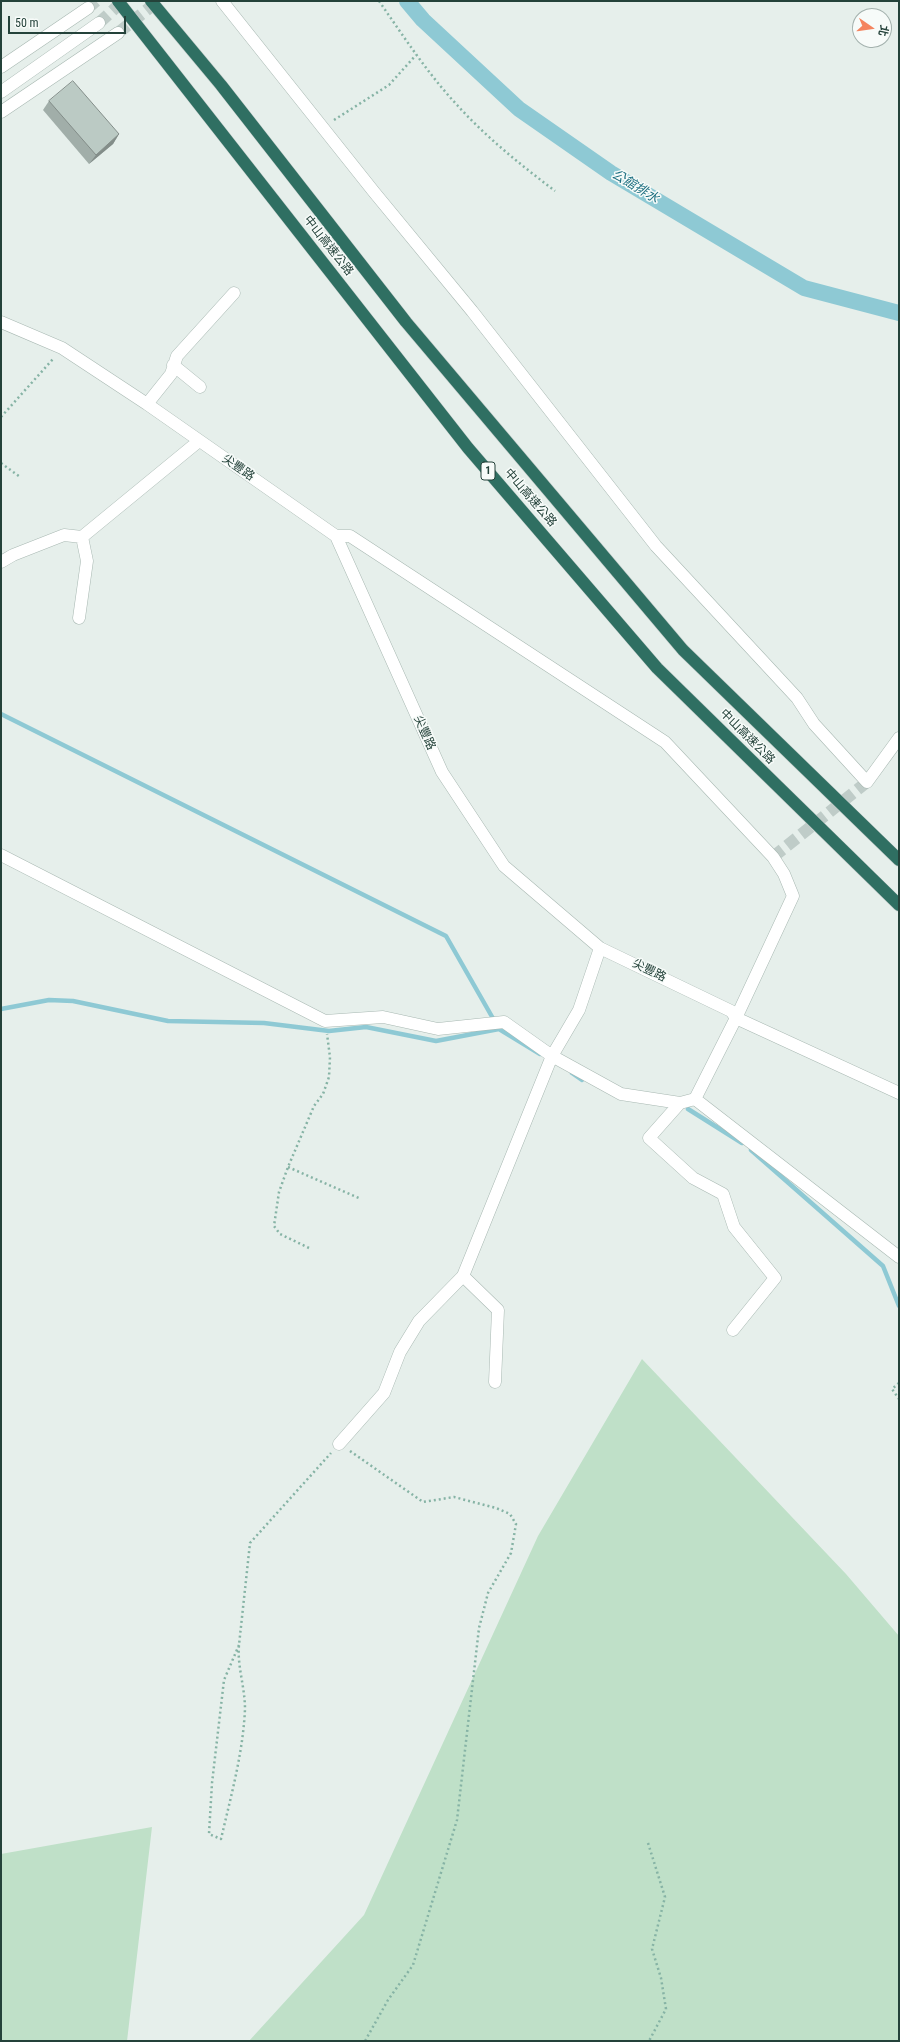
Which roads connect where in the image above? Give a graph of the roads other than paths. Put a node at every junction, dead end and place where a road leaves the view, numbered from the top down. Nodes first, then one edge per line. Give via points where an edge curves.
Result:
1 (118, 1) edge
2 (151, 1) edge
3 (222, 1) edge
4 (88, 8) tunnel mouth
5 (99, 23) tunnel mouth
6 (118, 33) tunnel mouth
7 (1, 67) edge
8 (1, 92) edge
9 (1, 112) edge
10 (234, 292) dead end
11 (1, 322) edge
12 (173, 364) junction
13 (200, 387) dead end
14 (147, 404) junction
15 (199, 441) junction
16 (336, 536) junction
17 (82, 537) junction
18 (1, 562) edge
19 (79, 618) dead end
20 (899, 738) edge
21 (1, 855) edge
22 (899, 860) edge
23 (899, 905) edge
24 (600, 948) junction
25 (736, 1018) junction
26 (551, 1058) junction
27 (899, 1094) edge
28 (695, 1099) junction
29 (680, 1103) junction
30 (899, 1257) edge
31 (463, 1276) junction
32 (733, 1330) dead end
33 (495, 1382) dead end
34 (340, 1444) road end

1 - 23 highway, 中山高速公路 / 1 via 468,448 657,668
2 - 22 highway, 中山高速公路 via 222,86 406,322 683,650
3 - 20 street via 472,311 656,546 797,698 814,724 867,782
4 - 7 street
5 - 8 street
6 - 9 street
10 - 12 street via 177,356
11 - 14 street, 尖豐路 via 62,348
12 - 13 street
12 - 14 street via 171,374
14 - 15 street, 尖豐路
15 - 16 street, 尖豐路
15 - 17 street
16 - 24 street, 尖豐路 via 442,772 504,866
16 - 25 street via 350,536 666,742 773,857 784,874 793,896
17 - 18 street via 64,535
17 - 19 street via 87,561
21 - 26 street via 325,1021 383,1017 438,1029 504,1022
24 - 25 street, 尖豐路 via 731,1011
24 - 26 street via 580,1010
25 - 27 street, 尖豐路
25 - 28 street
26 - 29 street via 621,1094
26 - 31 street
28 - 29 street
28 - 30 street
29 - 32 street via 649,1138 694,1178 723,1194 734,1227 775,1278
31 - 33 street via 498,1310
31 - 34 street via 419,1322 400,1352 384,1393

